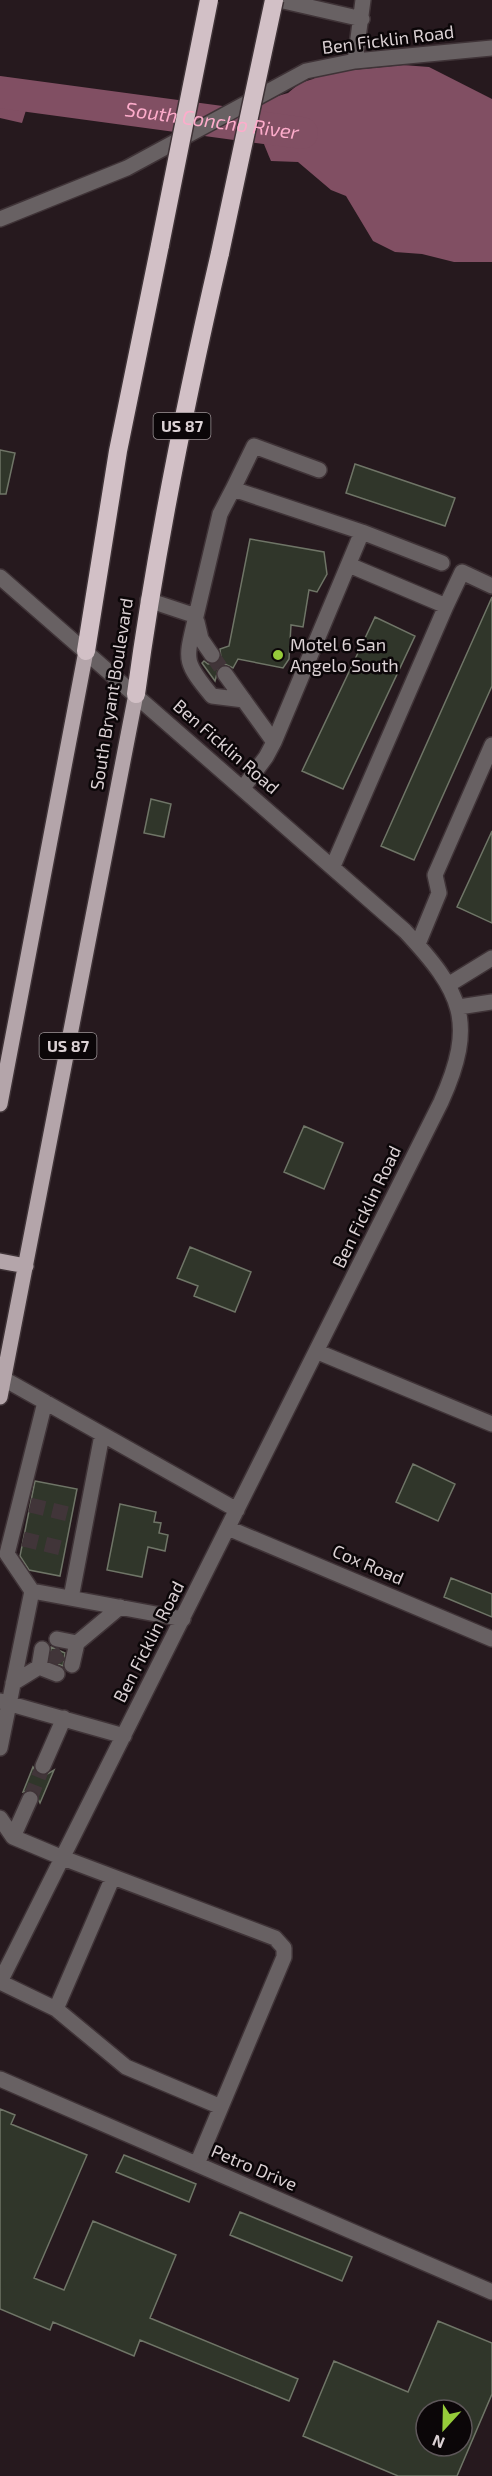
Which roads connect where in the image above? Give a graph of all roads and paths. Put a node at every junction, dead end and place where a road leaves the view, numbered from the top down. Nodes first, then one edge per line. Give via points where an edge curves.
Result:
1 (209, 0) edge
2 (276, 0) edge
3 (363, 0) edge
4 (362, 19) junction
5 (492, 48) edge
6 (355, 60) junction
7 (0, 219) edge
8 (319, 470) dead end
9 (233, 489) junction
10 (362, 532) junction
11 (442, 563) dead end
12 (349, 565) junction
13 (0, 577) edge
14 (492, 586) edge
15 (148, 600) junction
16 (446, 606) junction
17 (196, 616) junction
18 (86, 651) junction
19 (212, 655) tunnel mouth
20 (225, 674) tunnel mouth
21 (136, 694) junction
22 (244, 700) junction
23 (274, 742) junction
24 (492, 745) edge
25 (243, 788) junction
26 (333, 866) junction
27 (418, 944) junction
28 (492, 958) edge
29 (448, 985) junction
30 (492, 1002) edge
31 (459, 1007) junction
32 (0, 1104) edge
33 (0, 1261) edge
34 (26, 1266) junction
35 (318, 1352) junction
36 (4, 1379) junction
37 (0, 1397) edge
38 (45, 1402) junction
39 (492, 1424) edge
40 (102, 1435) junction
41 (237, 1510) junction
42 (228, 1528) junction
43 (11, 1536) edge
44 (32, 1591) junction
45 (71, 1598) junction
46 (120, 1607) junction
47 (183, 1619) junction
48 (492, 1639) edge
49 (77, 1643) junction
50 (60, 1646) tunnel mouth
51 (72, 1665) dead end
52 (57, 1674) dead end
53 (13, 1683) junction
54 (5, 1702) edge
55 (64, 1719) junction
56 (124, 1736) junction
57 (0, 1748) edge
58 (44, 1766) tunnel mouth
59 (30, 1799) tunnel mouth
60 (0, 1818) edge
61 (14, 1837) junction
62 (63, 1858) junction
63 (113, 1877) junction
64 (0, 1982) edge
65 (56, 2009) junction
66 (0, 2079) edge
67 (221, 2107) junction
68 (197, 2164) junction
69 (492, 2292) edge

1 - 18 highway, South Bryant Boulevard / US 87, bridge via 118,451
2 - 4 street, South Bryant Boulevard
2 - 15 highway, South Bryant Boulevard / US 87, bridge via 192,375
3 - 4 street
4 - 6 street
5 - 6 street, Ben Ficklin Road
6 - 7 street, Ben Ficklin Road, bridge via 288,79 146,159
8 - 9 street via 254,446
9 - 10 street
9 - 17 street via 220,514
10 - 11 street
10 - 12 street
12 - 16 street
12 - 23 street
13 - 18 street, Ben Ficklin Road
14 - 16 street via 462,572
15 - 17 street
15 - 21 highway, South Bryant Boulevard / US 87
16 - 26 street
17 - 19 street via 201,639
17 - 22 street via 187,656 191,670 212,696
18 - 21 street, Ben Ficklin Road
18 - 32 main road, South Bryant Boulevard / US 87
20 - 22 street
21 - 25 street, Ben Ficklin Road
21 - 34 main road, South Bryant Boulevard / US 87
22 - 23 street
23 - 25 street
24 - 27 street via 435,875 439,893
25 - 26 street, Ben Ficklin Road
26 - 27 street, Ben Ficklin Road
27 - 29 street, Ben Ficklin Road
28 - 29 street
29 - 31 street, Ben Ficklin Road
30 - 31 street
31 - 35 street, Ben Ficklin Road via 459,1051 448,1085
33 - 34 main road
34 - 36 main road, South Bryant Boulevard / US 87
35 - 39 street
35 - 41 street, Ben Ficklin Road
36 - 37 main road, South Bryant Boulevard / US 87
36 - 38 street
38 - 40 street
38 - 43 street via 25,1504
40 - 41 street
40 - 45 street via 79,1516
41 - 42 street, Ben Ficklin Road
42 - 47 street, Ben Ficklin Road
42 - 48 street, Cox Road
43 - 44 street via 7,1554
44 - 45 street
44 - 53 street
45 - 46 street
46 - 47 street
46 - 49 street
47 - 56 street, Ben Ficklin Road
49 - 50 street
49 - 51 street
52 - 53 street via 43,1659
53 - 54 street
54 - 55 street
54 - 57 street
55 - 56 street
55 - 58 street
56 - 62 street, Ben Ficklin Road
59 - 61 street
60 - 61 street
61 - 62 street
62 - 63 street
62 - 64 street, Ben Ficklin Road
63 - 65 street
63 - 67 street via 275,1938 284,1948 284,1957
64 - 65 street
65 - 67 street via 126,2067
66 - 68 street, Petro Drive
67 - 68 street
68 - 69 street, Petro Drive

